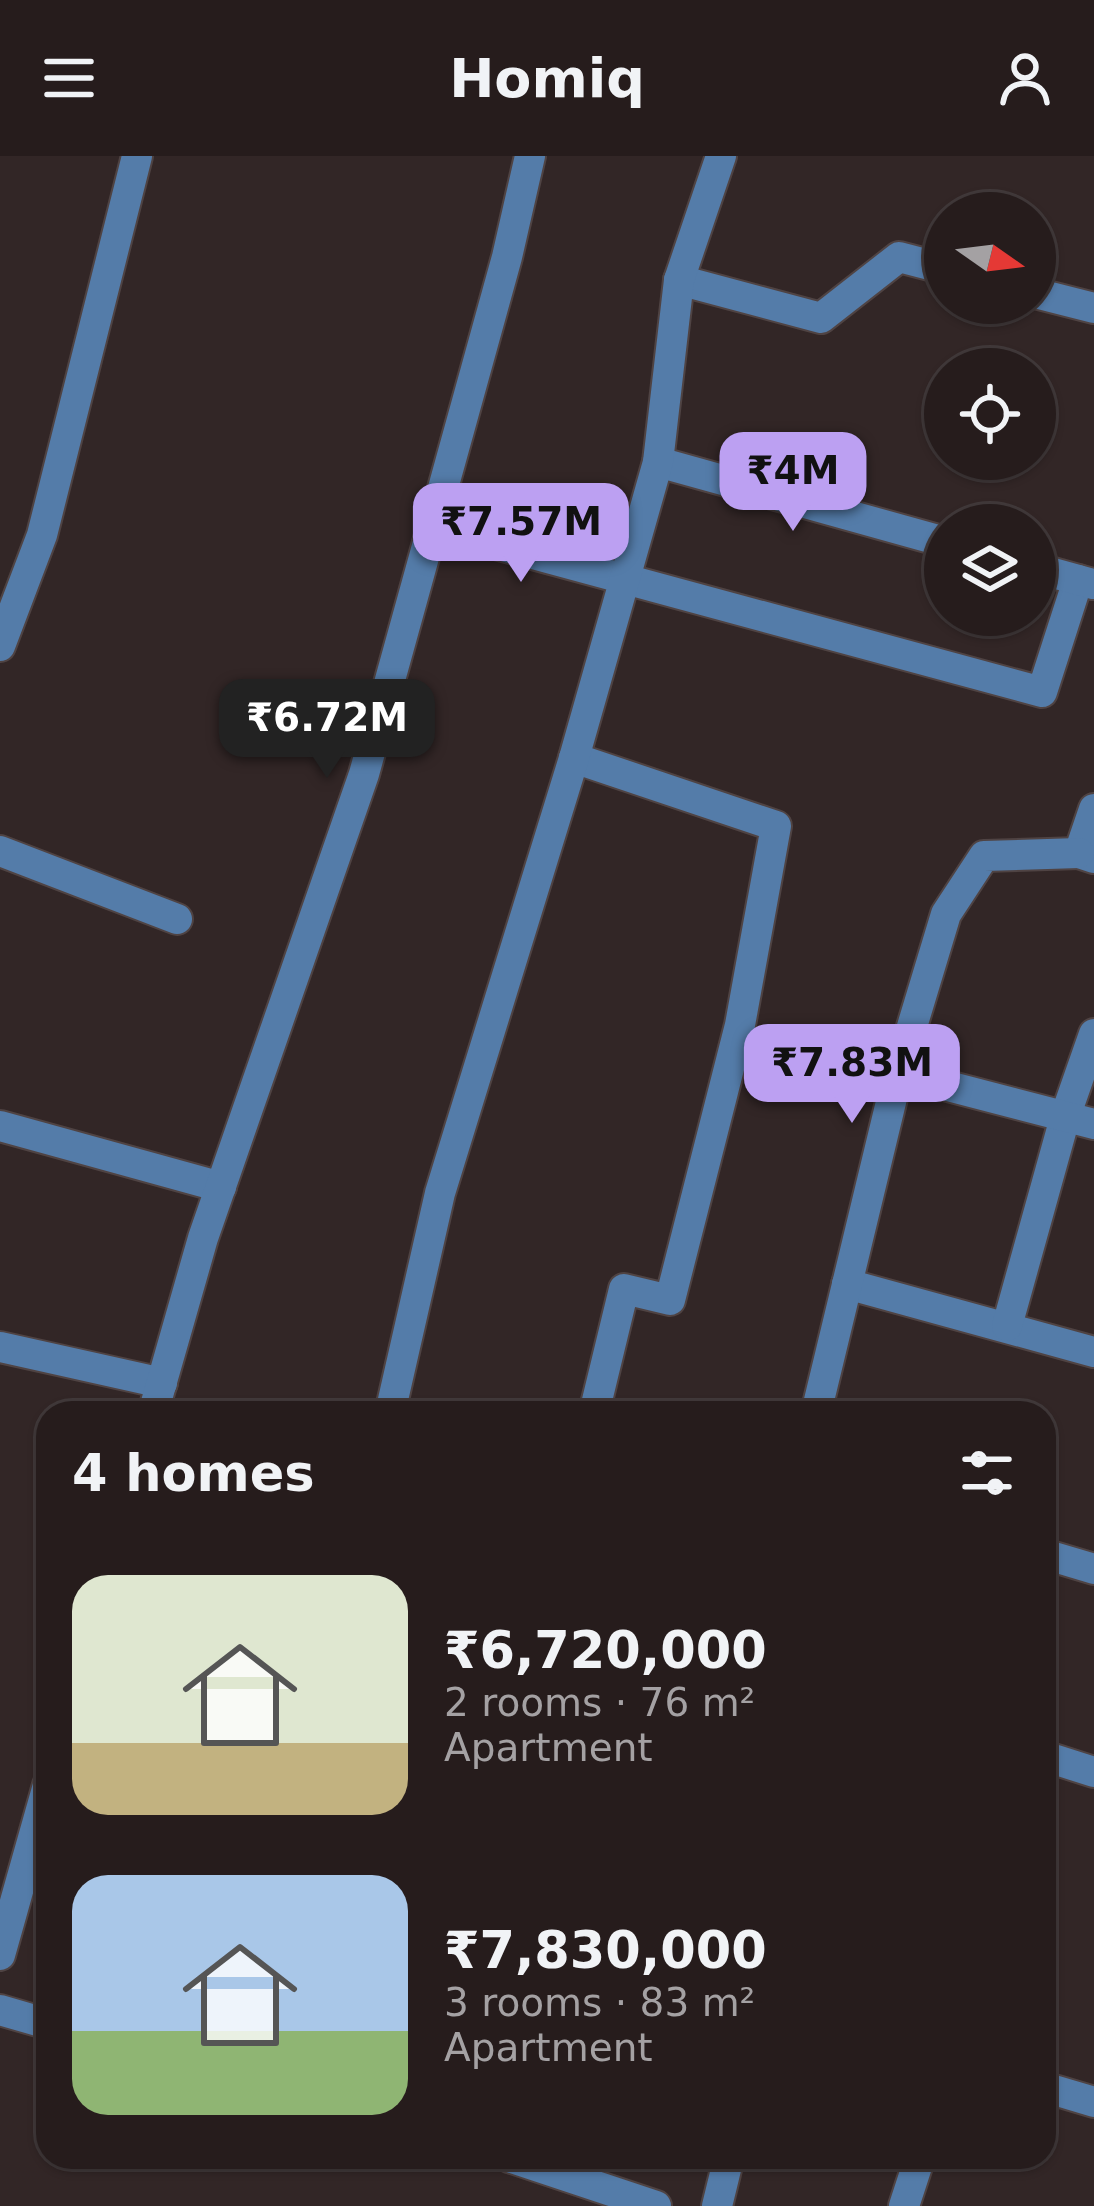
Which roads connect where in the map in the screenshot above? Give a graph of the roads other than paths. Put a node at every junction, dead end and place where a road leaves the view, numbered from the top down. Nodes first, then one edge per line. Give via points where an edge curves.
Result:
1 (137, 156) edge
2 (530, 156) edge
3 (721, 156) edge
4 (924, 264) edge
5 (679, 280) junction
6 (1056, 298) edge
7 (1094, 308) edge
8 (658, 462) junction
9 (433, 527) junction
10 (924, 536) edge
11 (1056, 574) edge
12 (626, 579) junction
13 (1086, 582) edge
14 (0, 646) edge
15 (574, 758) junction
16 (1094, 809) edge
17 (0, 851) edge
18 (1087, 856) edge
19 (177, 919) dead end
20 (1094, 1034) edge
21 (898, 1072) junction
22 (1080, 1119) edge
23 (0, 1126) edge
24 (220, 1187) junction
25 (848, 1284) junction
26 (1007, 1326) junction
27 (0, 1347) edge
28 (1094, 1352) edge
29 (158, 1398) edge
30 (393, 1401) edge
31 (597, 1401) edge
32 (819, 1401) edge
33 (1056, 1558) edge
34 (1094, 1570) edge
35 (1056, 1767) edge
36 (1094, 1772) edge
37 (36, 1828) edge
38 (0, 1955) edge
39 (0, 2010) edge
40 (36, 2020) edge
41 (1056, 2090) edge
42 (1094, 2102) edge
43 (545, 2169) edge
44 (726, 2169) edge
45 (916, 2169) edge
46 (656, 2206) edge
47 (717, 2206) edge
48 (904, 2206) edge

1 - 14 street via 42,536
2 - 9 street
3 - 5 street
4 - 5 street via 899,257 821,318
5 - 8 street
6 - 7 street
8 - 10 street
8 - 12 street
9 - 12 street
9 - 24 street via 364,774
11 - 13 street
12 - 13 street via 1042,692
12 - 15 street
15 - 30 street via 440,1193
15 - 31 street via 776,826 740,1024 670,1300 625,1289
16 - 18 street
17 - 19 street
18 - 21 street via 984,856 946,914
20 - 22 street
21 - 22 street
21 - 25 street
22 - 26 street
23 - 24 street
24 - 29 street
25 - 26 street
25 - 32 street
26 - 28 street
27 - 29 street
33 - 34 street
35 - 36 street
37 - 38 street
39 - 40 street
41 - 42 street
43 - 46 street
44 - 47 street
45 - 48 street

